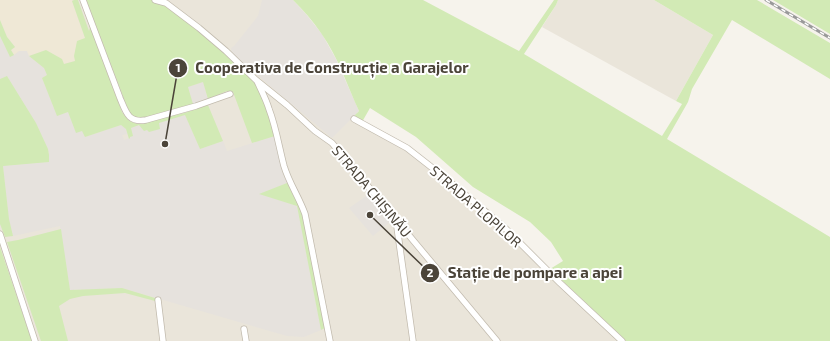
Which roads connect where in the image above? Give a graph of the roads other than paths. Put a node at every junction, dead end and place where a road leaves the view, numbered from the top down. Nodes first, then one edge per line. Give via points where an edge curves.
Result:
1 (83, 0) edge
2 (155, 0) edge
3 (256, 80) junction
4 (230, 94) dead end
5 (354, 119) dead end
6 (396, 220) junction
7 (0, 234) edge
8 (158, 300) dead end
9 (244, 329) dead end
10 (36, 341) edge
11 (163, 341) edge
12 (246, 341) edge
13 (330, 341) edge
14 (413, 341) edge
15 (497, 341) edge
16 (622, 341) edge

1 - 4 street via 120,98 126,112 132,118 138,121 146,120
2 - 3 street, STRADA CHIȘINĂU via 166,3 199,28
3 - 6 street, STRADA CHIȘINĂU via 332,143
3 - 13 street via 270,109 284,166 305,214
5 - 16 street, STRADA PLOPILOR via 407,148 456,187 504,227
6 - 14 street
6 - 15 street, STRADA CHIȘINĂU
7 - 10 street
8 - 11 street
9 - 12 street

